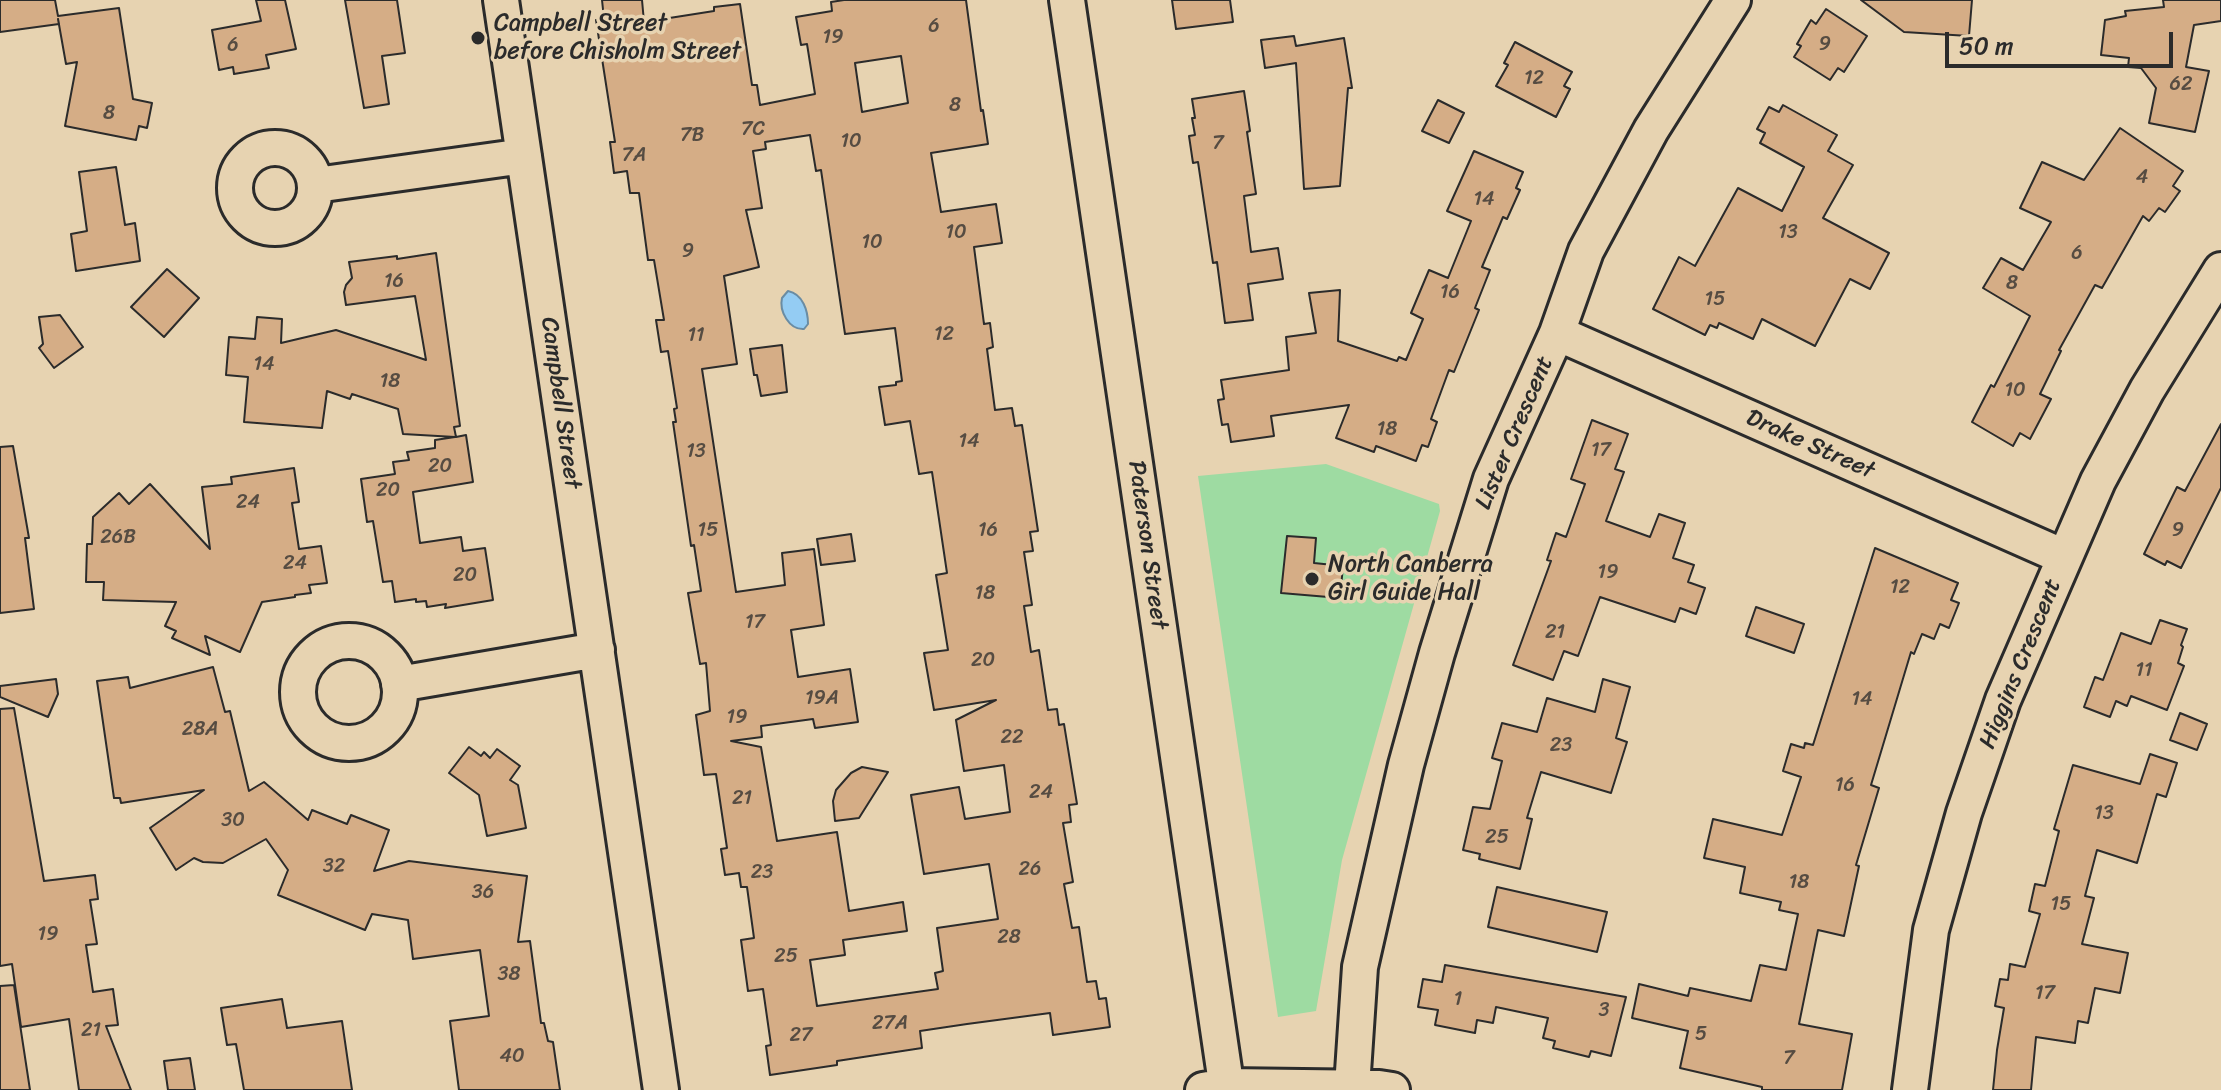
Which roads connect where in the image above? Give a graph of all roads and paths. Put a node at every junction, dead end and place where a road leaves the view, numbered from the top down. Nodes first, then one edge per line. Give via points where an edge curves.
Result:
1 (501, 0) edge
2 (1067, 0) edge
3 (1733, 0) edge
4 (524, 156) junction
5 (316, 185) dead end
6 (2221, 270) edge
7 (1557, 333) junction
8 (2064, 557) junction
9 (597, 650) junction
10 (399, 684) dead end
11 (1352, 1087) junction
12 (1218, 1089) edge
13 (661, 1090) edge
14 (1392, 1090) edge
15 (1910, 1090) edge

1 - 4 street, Campbell Street
2 - 12 street, Paterson Street
3 - 7 street, Lister Crescent via 1651,130 1586,251
4 - 5 street
4 - 9 street, Campbell Street
6 - 8 street, Higgins Crescent via 2140,403
7 - 8 street, Drake Street
7 - 11 street, Lister Crescent via 1491,479 1406,765 1360,967
8 - 15 street, Higgins Crescent via 2003,700 1960,828 1931,930
9 - 10 street
9 - 13 street, Campbell Street
11 - 12 street
11 - 14 street

